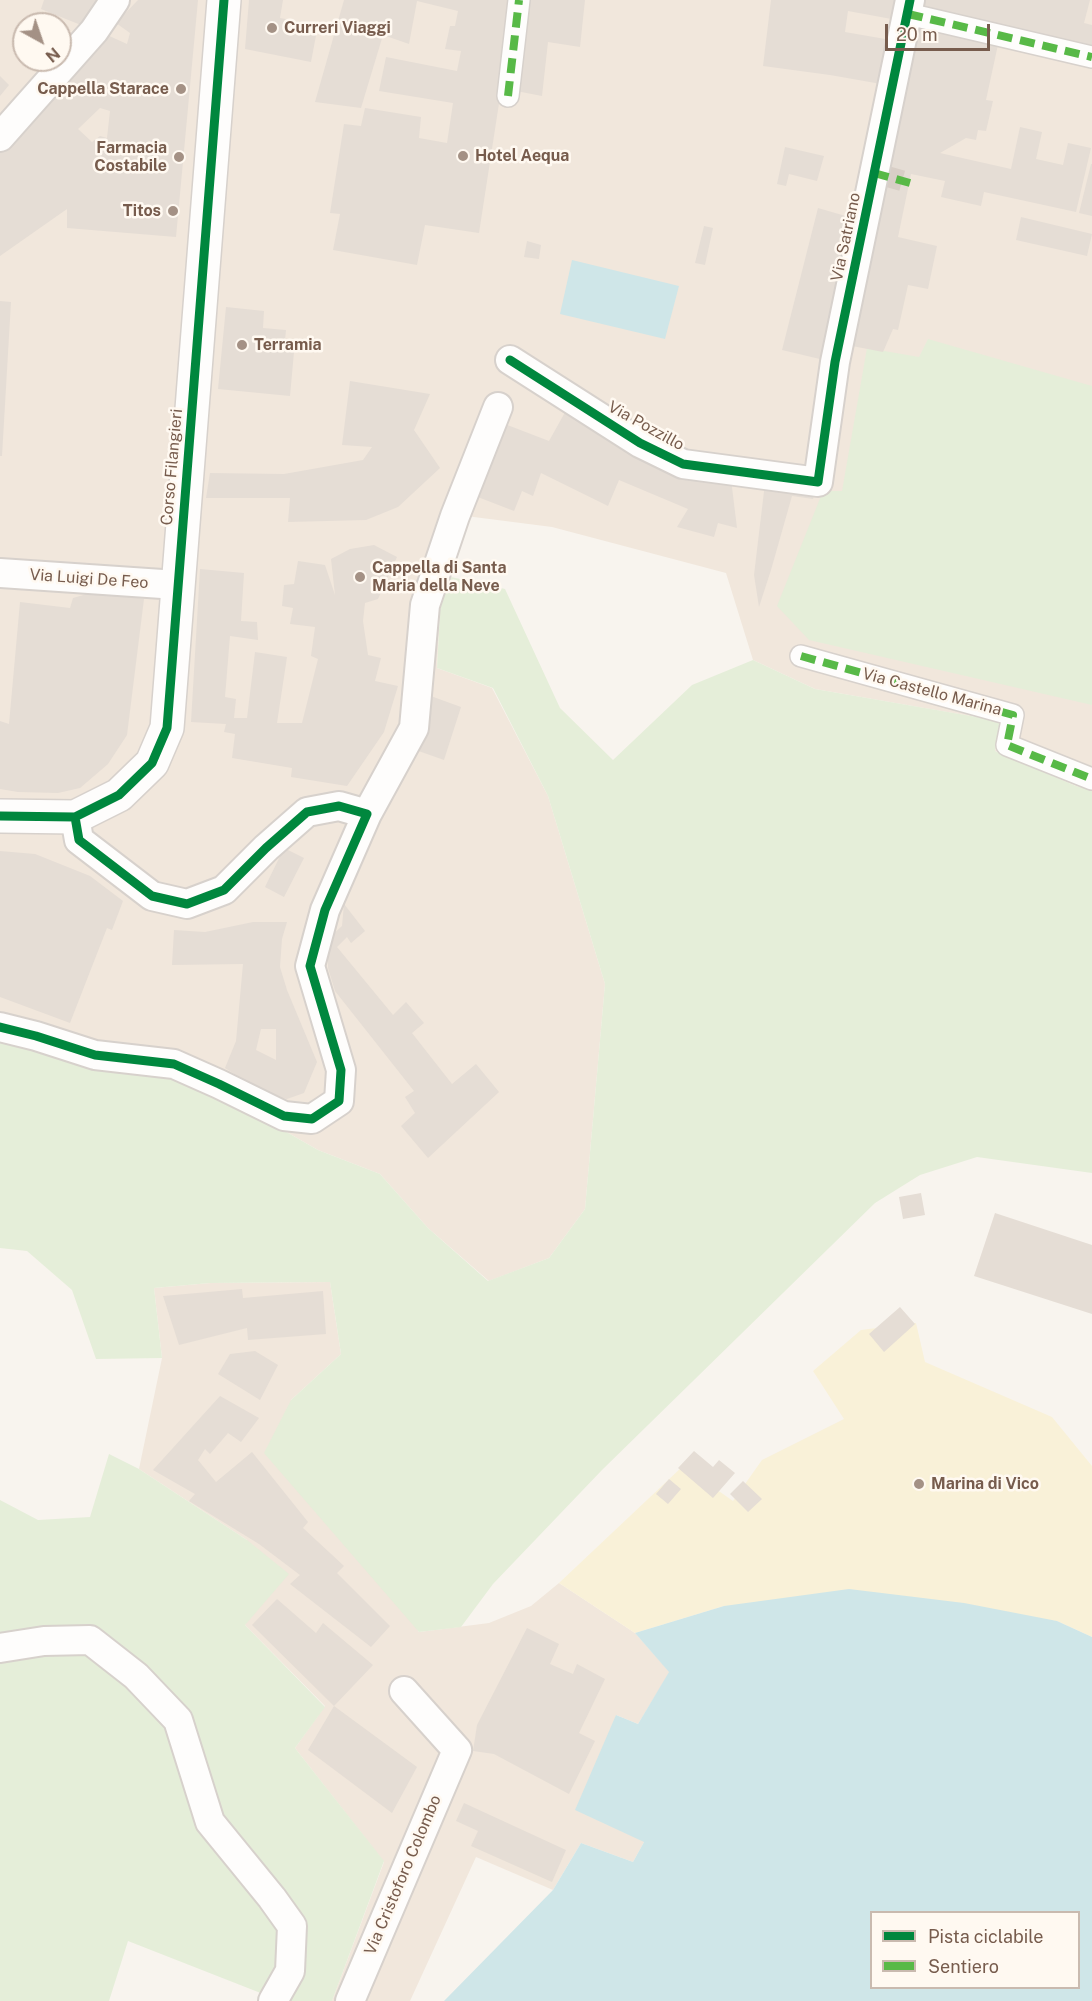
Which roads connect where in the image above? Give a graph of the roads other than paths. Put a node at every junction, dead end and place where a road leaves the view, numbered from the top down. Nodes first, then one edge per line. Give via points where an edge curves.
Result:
1 (115, 0) edge
2 (224, 0) edge
3 (519, 0) edge
4 (909, 7) edge
5 (1092, 57) edge
6 (508, 96) dead end
7 (0, 137) edge
8 (510, 360) dead end
9 (498, 407) dead end
10 (818, 482) joint
11 (0, 573) edge
12 (177, 585) junction
13 (801, 656) dead end
14 (1092, 779) edge
15 (367, 814) junction
16 (0, 816) edge
17 (75, 817) junction
18 (0, 1027) edge
19 (0, 1648) edge
20 (404, 1691) dead end
21 (273, 2001) edge
22 (350, 2001) edge

1 - 7 street via 94,31
2 - 12 street, Corso Filangieri
3 - 6 street
4 - 5 street
4 - 10 street, Via Satriano via 878,174 835,362
8 - 10 street, Via Pozzillo via 640,443 683,464
9 - 15 street via 425,605 414,728
11 - 12 street, Via Luigi De Feo
12 - 17 street, Corso Filangieri via 167,728 152,763 119,795
13 - 14 street, Via Castello Marina via 1013,715 1007,745
15 - 17 street via 339,806 307,812 224,890 186,904 152,896 79,840
15 - 18 street via 325,910 310,966 340,1070 339,1101 312,1119 284,1116 174,1064 95,1055
16 - 17 street, Corso Filangieri
19 - 21 street via 44,1641 90,1640 136,1676 178,1720 210,1822 292,1926 290,1971
20 - 22 street, Via Cristoforo Colombo via 457,1750

